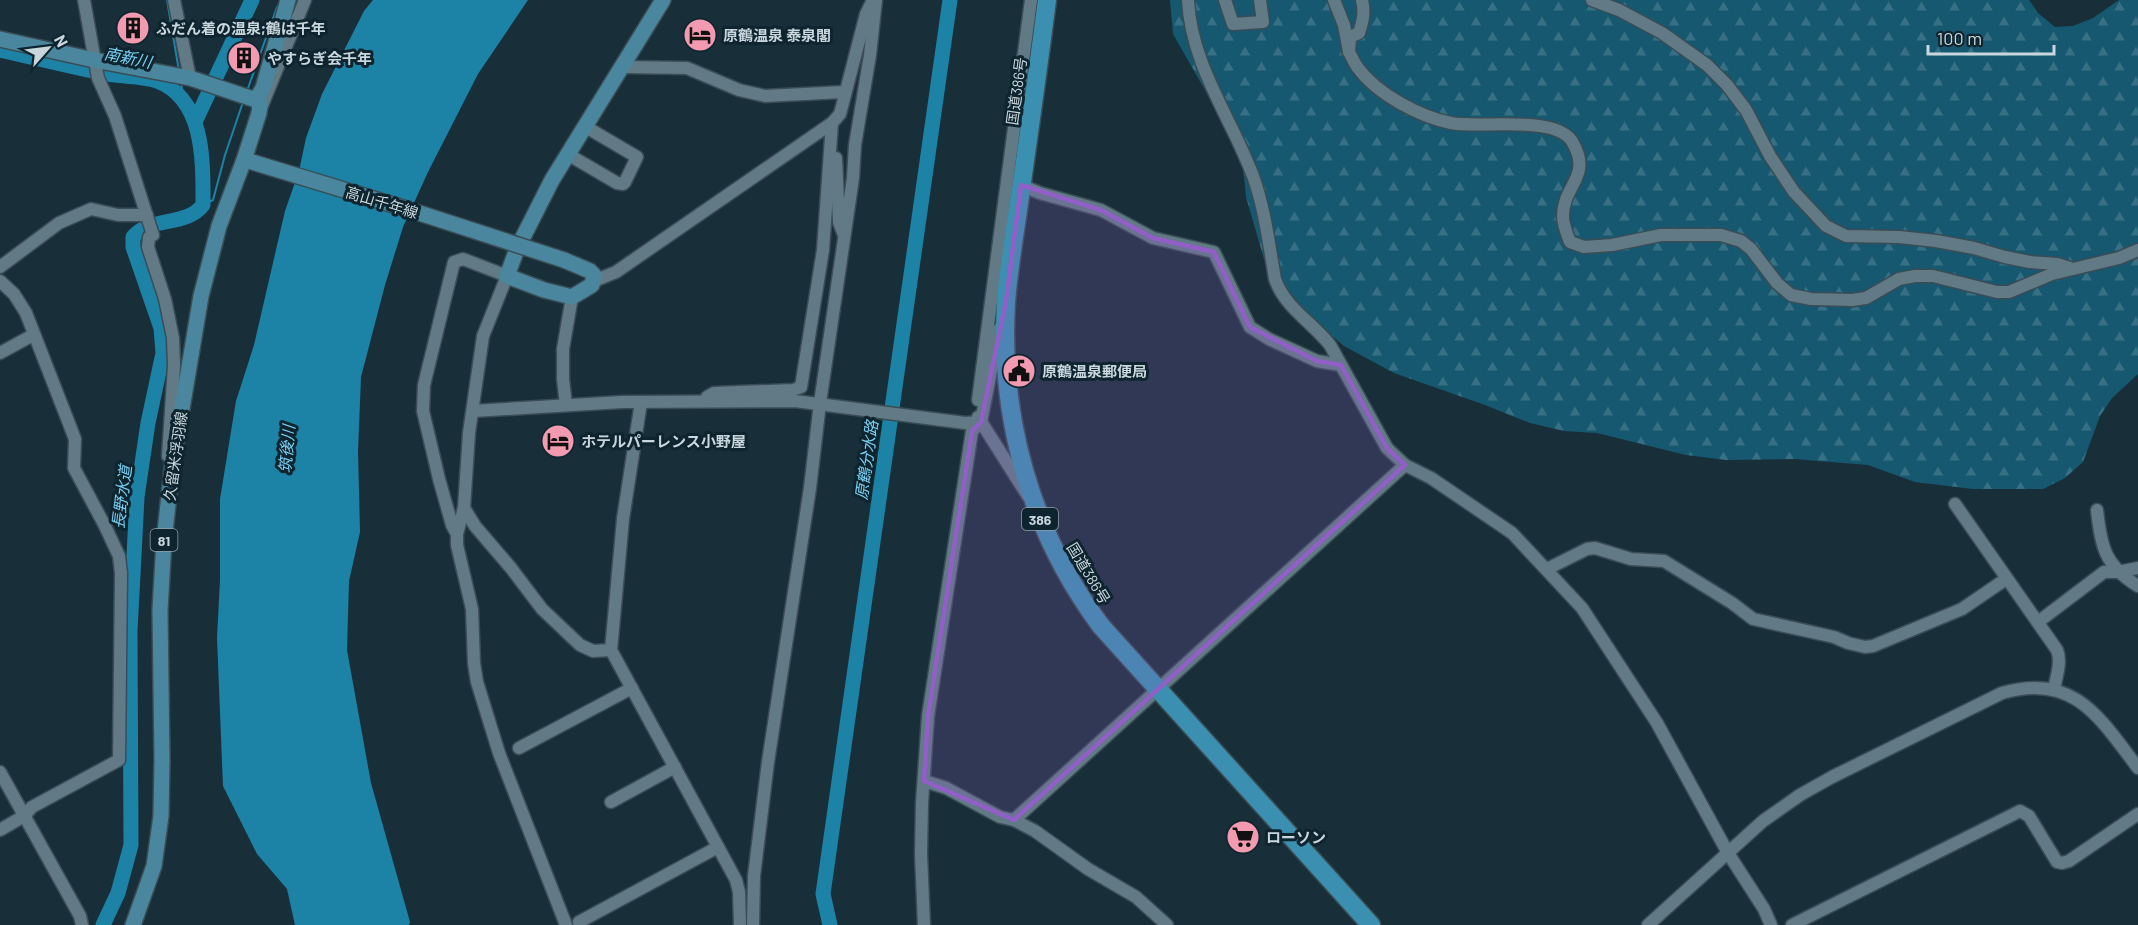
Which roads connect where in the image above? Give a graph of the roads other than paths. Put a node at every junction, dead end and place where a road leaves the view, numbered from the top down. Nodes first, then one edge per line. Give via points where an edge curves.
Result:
1 (84, 0) edge
2 (174, 0) edge
3 (288, 0) edge
4 (305, 0) edge
5 (663, 0) edge
6 (874, 0) edge
7 (1031, 0) edge
8 (1047, 0) edge
9 (1188, 0) edge
10 (1225, 0) edge
11 (1260, 0) edge
12 (1334, 0) edge
13 (1362, 0) edge
14 (1592, 0) edge
15 (0, 39) edge
16 (1349, 52) junction
17 (623, 67) junction
18 (96, 68) junction
19 (187, 77) junction
20 (845, 95) junction
21 (255, 103) junction
22 (832, 123) junction
23 (586, 127) junction
24 (809, 138) junction
25 (829, 144) junction
26 (569, 155) junction
27 (248, 161) junction
28 (1022, 185) junction
29 (147, 217) junction
30 (845, 237) junction
31 (2138, 250) edge
32 (0, 267) edge
33 (2070, 268) junction
34 (507, 276) junction
35 (0, 281) edge
36 (594, 281) junction
37 (572, 297) junction
38 (1006, 301) junction
39 (33, 335) junction
40 (0, 353) edge
41 (1341, 365) junction
42 (641, 402) junction
43 (694, 402) junction
44 (824, 404) junction
45 (566, 405) junction
46 (472, 411) junction
47 (981, 422) junction
48 (1405, 465) junction
49 (172, 468) junction
50 (1033, 502) junction
51 (1955, 504) dead end
52 (464, 508) junction
53 (2097, 510) dead end
54 (457, 534) junction
55 (2138, 568) edge
56 (1547, 569) junction
57 (2118, 572) junction
58 (2006, 579) junction
59 (2138, 586) edge
60 (2038, 622) junction
61 (611, 650) junction
62 (632, 688) junction
63 (1158, 689) junction
64 (2054, 690) junction
65 (519, 748) dead end
66 (675, 767) junction
67 (2138, 768) edge
68 (0, 772) edge
69 (924, 782) junction
70 (611, 802) dead end
71 (2138, 814) edge
72 (24, 816) junction
73 (1014, 820) junction
74 (0, 830) edge
75 (718, 847) junction
76 (1728, 853) junction
77 (579, 922) dead end
78 (82, 925) edge
79 (133, 925) edge
80 (566, 925) edge
81 (740, 925) edge
82 (753, 925) edge
83 (924, 925) edge
84 (1167, 925) edge
85 (1371, 925) edge
86 (1648, 925) edge
87 (1772, 925) edge
88 (1792, 925) edge

1 - 18 street
2 - 19 street
3 - 21 main road, 久留米浮羽線 / 81 via 263,88
4 - 21 street
5 - 17 main road
6 - 20 street via 866,14
6 - 30 street
7 - 47 street via 976,414
8 - 28 highway, 国道386号 / 386
9 - 41 street via 1201,64 1259,194 1279,291 1322,335
10 - 11 street via 1233,24 1263,22
12 - 16 street
13 - 16 street via 1362,24 1359,33 1350,37
14 - 33 street via 1662,33 1707,65 1746,110 1794,192 1826,226 1846,236 1936,241
15 - 18 main road
16 - 33 street via 1358,68 1376,85 1422,114 1471,126 1551,128 1572,140 1580,157 1580,169 1563,216 1570,242 1584,247 1661,235 1721,235 1742,241 1791,295 1811,299 1866,298 1899,279 1915,276 1933,276 2009,292
17 - 20 street via 687,68 739,90 765,96 843,92
17 - 23 main road
18 - 19 main road
18 - 29 street
19 - 21 main road
20 - 22 street via 840,114
21 - 27 main road, 久留米浮羽線 / 81
22 - 24 street
22 - 25 street
23 - 26 main road
23 - 26 street via 638,158 625,182 617,183
24 - 25 street via 823,139
24 - 36 street via 616,272
25 - 30 street via 836,157 839,222
25 - 43 street via 823,250 801,387 714,393
26 - 34 main road via 552,180
27 - 36 main road, 高山千年線, bridge via 564,260 590,271
27 - 49 main road, 久留米浮羽線 / 81 via 219,226 201,296
28 - 38 highway, 国道386号 / 386
28 - 41 street via 1101,210 1153,238 1215,252 1250,327 1317,362
29 - 32 street via 91,208 59,223
29 - 49 street via 153,235 148,247 173,338 168,455
30 - 44 street
31 - 33 street
34 - 37 main road
34 - 46 street via 483,336
34 - 54 street via 463,259 454,262 424,385 423,411
35 - 39 street via 26,313
36 - 37 main road
37 - 45 street via 563,349
38 - 47 street
38 - 50 highway, 国道386号 / 386 via 1011,416
39 - 40 street
39 - 72 street via 75,439 74,468 119,556 119,760 32,807
41 - 48 street via 1388,448
42 - 43 street
42 - 45 street
42 - 61 street via 623,519
43 - 44 street
44 - 47 street
44 - 82 street via 768,762 754,876
45 - 46 street
46 - 52 street
47 - 50 street
47 - 69 street via 972,431 927,716
48 - 56 street via 1512,532
48 - 63 street
49 - 79 main road, 久留米浮羽線 / 81 via 160,598 161,816 154,866
50 - 63 highway, 国道386号 / 386 via 1053,549 1088,609
51 - 58 street
52 - 54 street
52 - 61 street via 542,609 580,645 593,651
53 - 57 street via 2100,539
54 - 80 street via 472,609 477,682 499,753
55 - 57 street
56 - 58 street via 1595,548 1631,558 1664,561 1753,619 1865,647 1954,613
56 - 76 street via 1582,608 1657,723
57 - 59 street
57 - 60 street via 2104,572
58 - 60 street
60 - 64 street via 2060,655
61 - 62 street
62 - 65 street
62 - 66 street
63 - 73 street
63 - 85 highway, 国道386号 / 386
64 - 67 street via 2075,698 2098,716
64 - 76 street via 2031,687 2002,693 1832,777 1774,812
66 - 70 street
66 - 75 street
68 - 72 street
69 - 73 street via 946,788 1000,817
69 - 83 street
71 - 88 street via 2062,863 2057,862 2029,816 2020,811
72 - 74 street
72 - 78 street
73 - 84 street via 1136,897
75 - 77 street
75 - 81 street via 736,880
76 - 86 street
76 - 87 street

